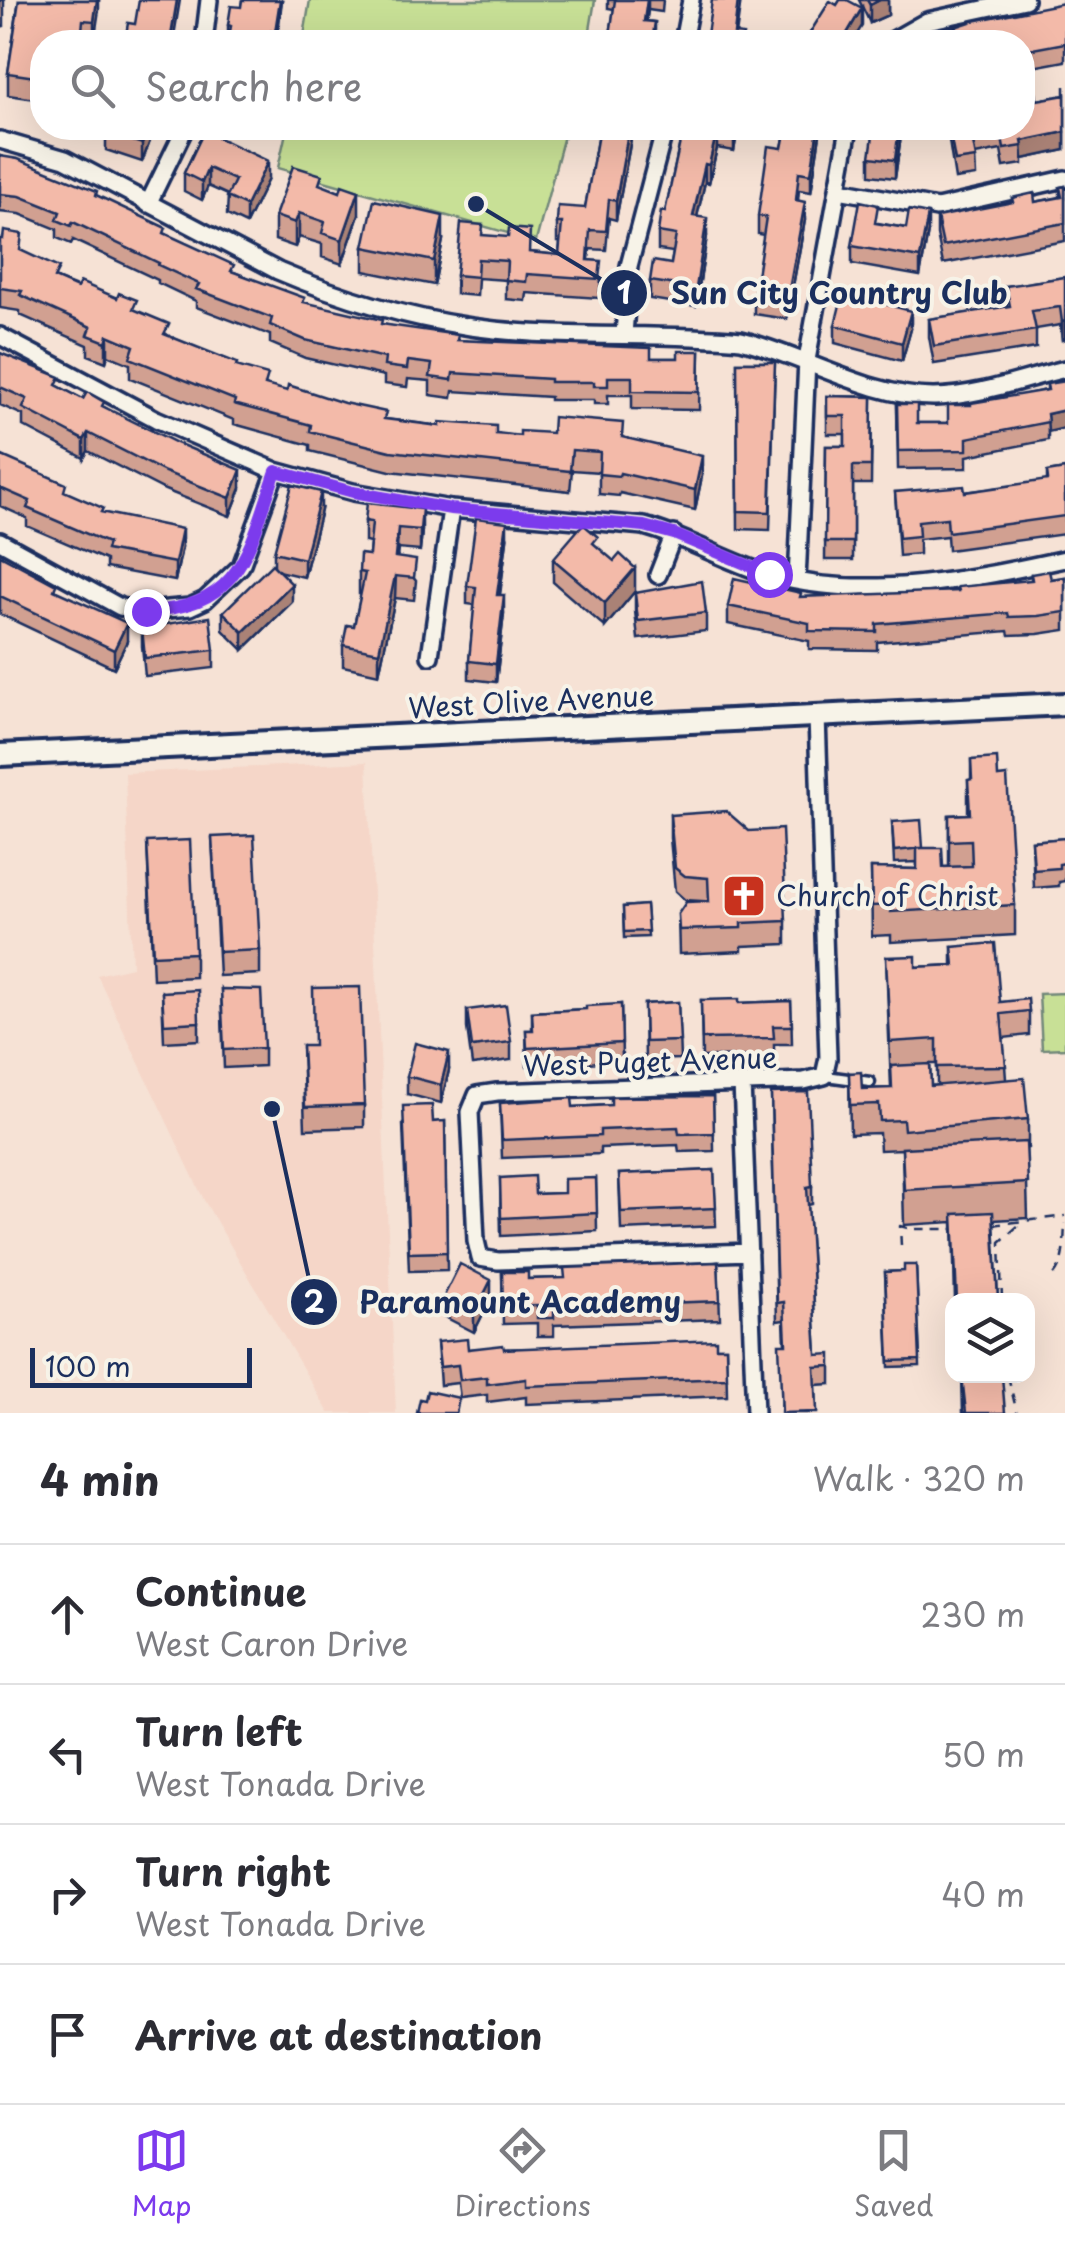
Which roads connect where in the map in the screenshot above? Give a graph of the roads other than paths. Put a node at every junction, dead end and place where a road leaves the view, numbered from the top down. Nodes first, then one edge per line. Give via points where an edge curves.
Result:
1 (210, 0) edge
2 (691, 0) edge
3 (1025, 0) edge
4 (206, 30) edge
5 (685, 30) edge
6 (911, 30) edge
7 (0, 140) edge
8 (179, 140) edge
9 (662, 140) edge
10 (847, 140) edge
11 (1065, 179) edge
12 (840, 190) junction
13 (148, 204) junction
14 (624, 334) junction
15 (0, 336) edge
16 (807, 360) junction
17 (1065, 370) edge
18 (276, 471) junction
19 (451, 509) junction
20 (674, 534) junction
21 (0, 541) edge
22 (1065, 559) edge
23 (658, 574) dead end
24 (797, 581) junction
25 (430, 656) dead end
26 (1065, 704) edge
27 (817, 716) junction
28 (0, 755) edge
29 (824, 1076) junction
30 (870, 1082) dead end
31 (742, 1083) junction
32 (749, 1252) junction
33 (755, 1413) edge

1 - 4 street
2 - 5 street
3 - 6 street
7 - 13 street via 65,160
8 - 13 street
9 - 14 street via 629,266
10 - 12 street
11 - 12 street via 938,208
12 - 16 street
13 - 14 street via 313,286 401,312 472,327
14 - 16 street via 741,340
15 - 18 street via 156,419
16 - 17 street via 885,389 932,397
16 - 24 street
18 - 19 street
18 - 21 street via 241,566 190,607 120,607
19 - 20 street via 604,520
19 - 25 street
20 - 23 street
20 - 24 street
22 - 24 street via 920,583
26 - 27 main road, West Olive Avenue
27 - 28 main road, West Olive Avenue
27 - 29 street
29 - 30 lane
29 - 31 street, West Puget Avenue
31 - 32 street
31 - 32 street, West Puget Avenue via 477,1095 470,1112 480,1258
32 - 33 street

